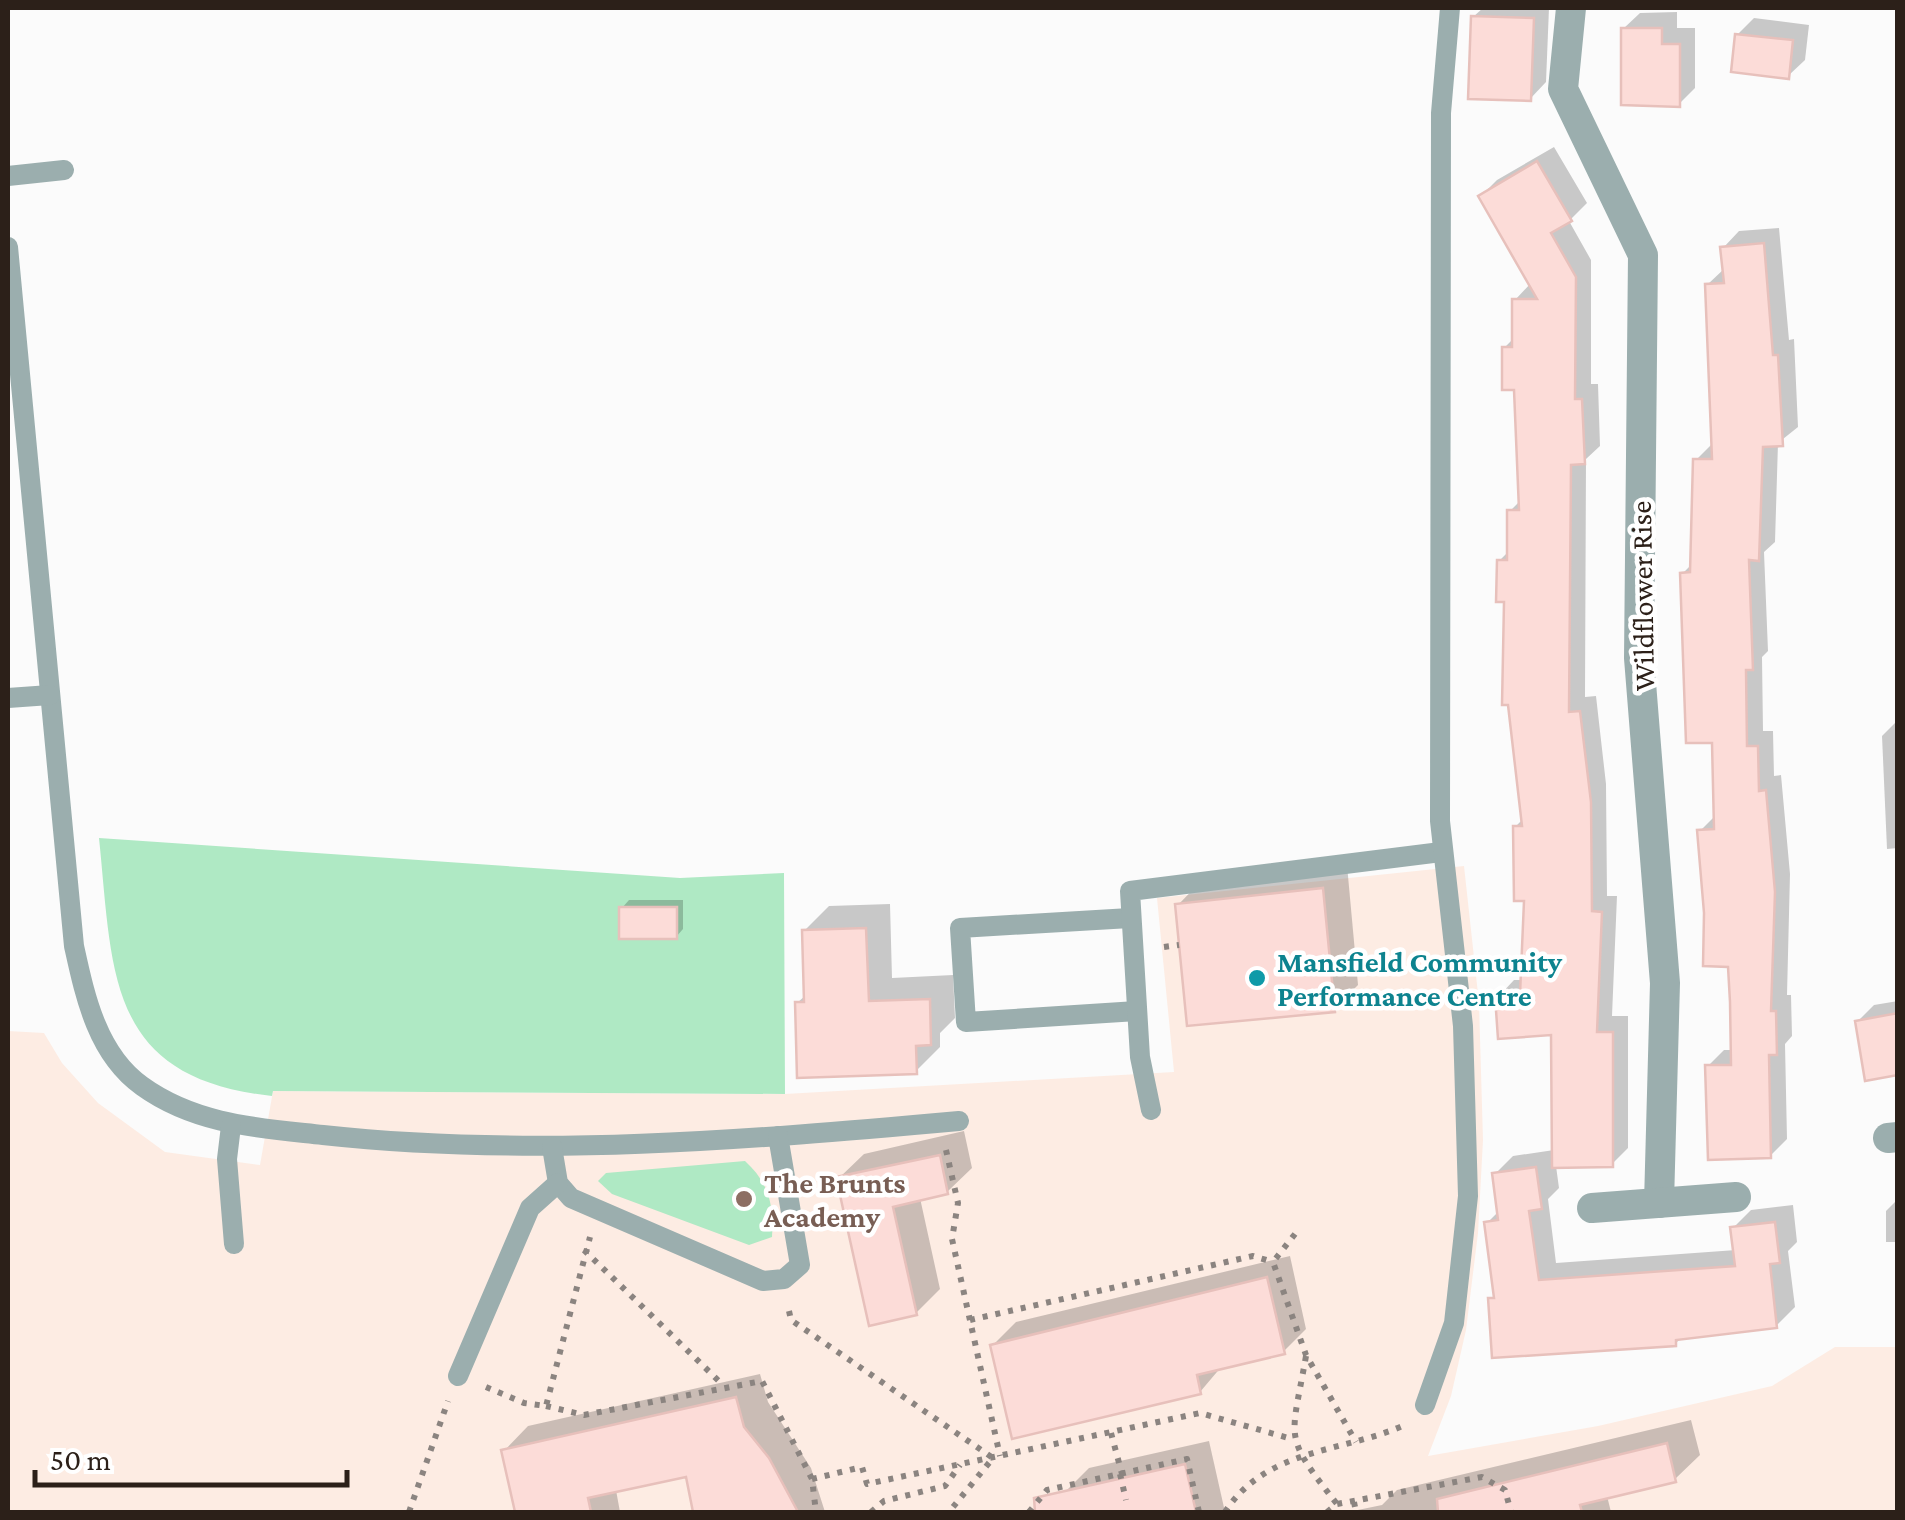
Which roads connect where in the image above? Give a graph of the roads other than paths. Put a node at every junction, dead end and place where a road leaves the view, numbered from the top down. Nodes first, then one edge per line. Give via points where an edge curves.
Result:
1 (1450, 8) edge
2 (1571, 8) edge
3 (64, 170) dead end
4 (8, 176) edge
5 (8, 247) edge
6 (50, 696) junction
7 (8, 698) edge
8 (1441, 852) junction
9 (1130, 918) junction
10 (1137, 1012) junction
11 (1151, 1110) dead end
12 (949, 1122) road end
13 (232, 1126) junction
14 (778, 1136) junction
15 (552, 1147) junction
16 (558, 1183) junction
17 (1736, 1196) dead end
18 (1659, 1203) junction
19 (1592, 1208) dead end
20 (234, 1244) dead end
21 (458, 1376) road end
22 (1424, 1405) road end

1 - 8 lane via 1441,113
2 - 18 street, Wildflower Rise via 1563,89 1643,255 1640,658 1665,983
3 - 4 lane
5 - 6 lane
6 - 7 lane
6 - 13 lane via 74,946 89,1011 108,1048 140,1085
8 - 9 lane via 1130,892
8 - 22 lane via 1463,1026 1468,1196 1454,1323
9 - 10 lane
9 - 10 lane via 960,928 966,1022
10 - 11 lane
12 - 14 lane
13 - 15 lane via 390,1142
13 - 20 lane via 226,1160
14 - 15 lane
14 - 16 lane via 800,1264 784,1279 763,1281 571,1198
15 - 16 lane
16 - 21 lane via 530,1208
17 - 18 street
18 - 19 street

